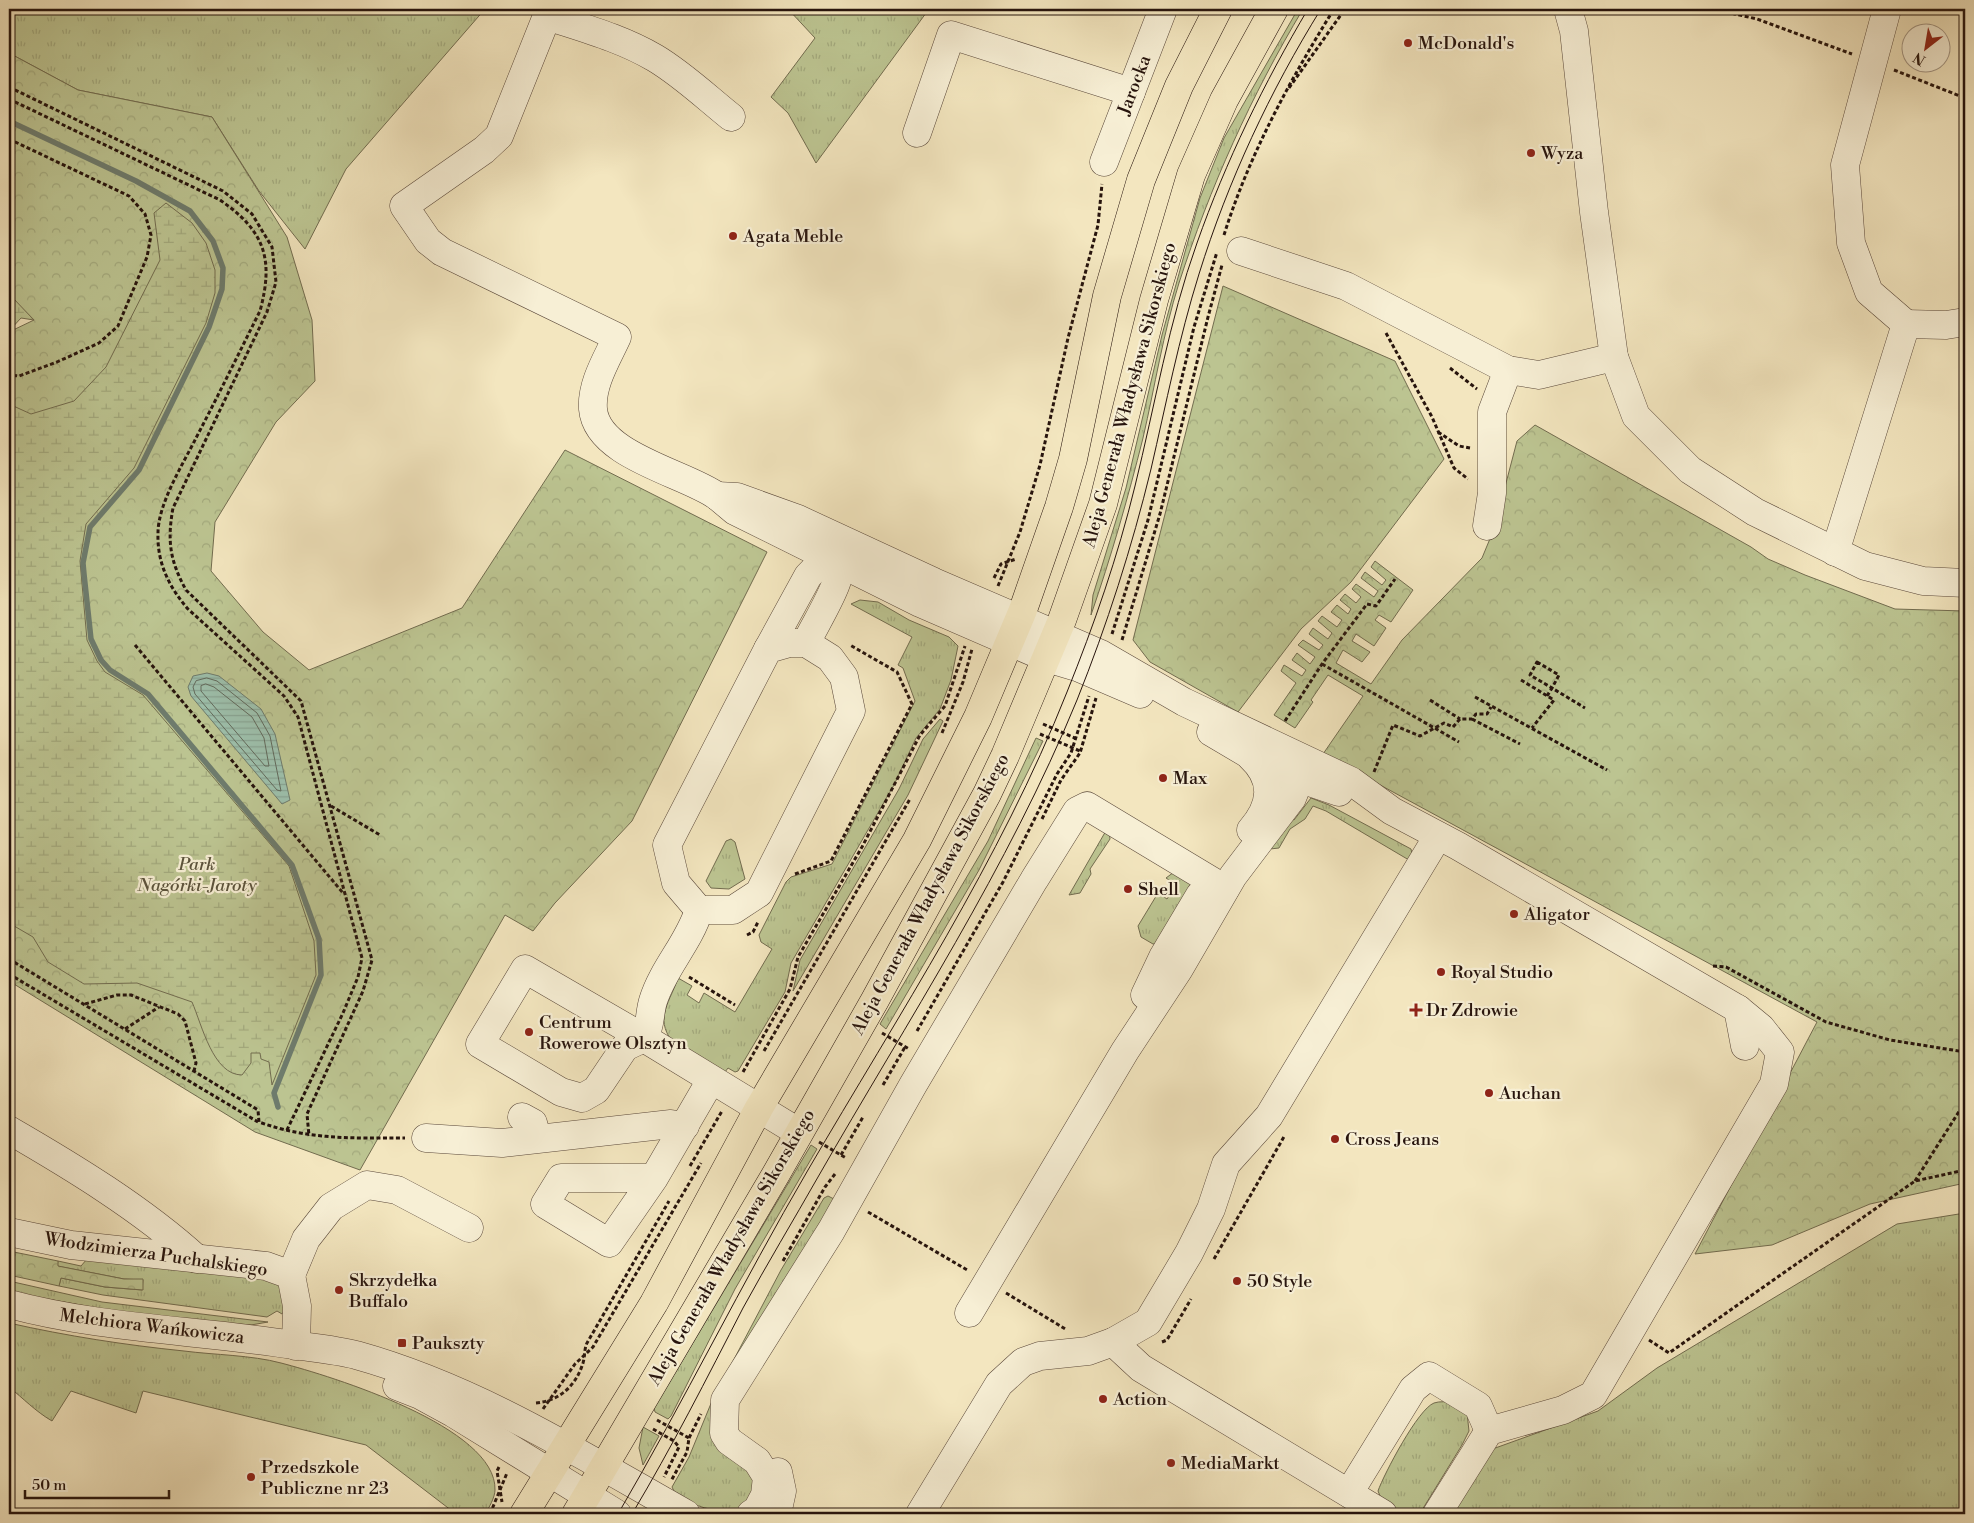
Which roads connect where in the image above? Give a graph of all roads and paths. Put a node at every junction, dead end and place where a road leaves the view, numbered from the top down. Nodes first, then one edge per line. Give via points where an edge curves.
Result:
1 (1163, 9) edge
2 (1218, 9) edge
3 (1274, 9) edge
4 (1334, 9) edge
5 (1345, 9) edge
6 (1568, 9) edge
7 (1713, 9) edge
8 (1887, 9) edge
9 (1855, 55) dead end
10 (1893, 69) dead end
11 (9, 87) edge
12 (1287, 90) junction
13 (1131, 92) junction
14 (1965, 98) edge
15 (9, 99) edge
16 (731, 117) dead end
17 (918, 134) dead end
18 (9, 139) edge
19 (1104, 162) joint
20 (1226, 251) junction
21 (1965, 322) edge
22 (1906, 324) junction
23 (1384, 328) dead end
24 (1614, 357) junction
25 (1446, 365) dead end
26 (1508, 370) junction
27 (9, 375) edge
28 (1492, 412) junction
29 (1438, 432) junction
30 (1492, 440) junction
31 (1492, 479) junction
32 (1487, 526) dead end
33 (1835, 552) junction
34 (837, 553) junction
35 (1002, 576) dead end
36 (1395, 579) dead end
37 (1965, 582) edge
38 (1014, 631) junction
39 (1112, 636) dead end
40 (806, 643) junction
41 (966, 643) dead end
42 (135, 645) dead end
43 (1052, 646) junction
44 (1119, 646) dead end
45 (768, 650) junction
46 (971, 650) dead end
47 (1322, 664) junction
48 (1521, 680) dead end
49 (1092, 688) dead end
50 (1552, 688) junction
51 (949, 694) junction
52 (1547, 696) junction
53 (957, 697) junction
54 (1475, 697) dead end
55 (962, 699) dead end
56 (1430, 700) dead end
57 (1492, 707) junction
58 (1585, 708) dead end
59 (1460, 719) junction
60 (1472, 719) junction
61 (1285, 721) dead end
62 (1041, 723) dead end
63 (1433, 728) junction
64 (1532, 728) junction
65 (1037, 732) dead end
66 (941, 736) dead end
67 (1077, 739) junction
68 (1459, 742) dead end
69 (1520, 744) dead end
70 (1073, 748) junction
71 (1282, 748) junction
72 (1080, 751) dead end
73 (1250, 755) junction
74 (1608, 770) dead end
75 (1298, 778) junction
76 (1363, 789) junction
77 (331, 806) junction
78 (1392, 811) junction
79 (380, 835) dead end
80 (1438, 836) junction
81 (1217, 884) junction
82 (345, 895) junction
83 (699, 910) junction
84 (9, 959) edge
85 (1707, 966) dead end
86 (9, 974) edge
87 (684, 974) dead end
88 (84, 1004) junction
89 (735, 1005) dead end
90 (160, 1006) junction
91 (1738, 1009) junction
92 (124, 1029) junction
93 (876, 1037) dead end
94 (916, 1037) dead end
95 (644, 1038) junction
96 (905, 1046) junction
97 (1745, 1046) dead end
98 (912, 1051) dead end
99 (1965, 1052) edge
100 (194, 1071) junction
101 (883, 1085) dead end
102 (721, 1086) junction
103 (1965, 1102) edge
104 (759, 1108) junction
105 (863, 1117) dead end
106 (259, 1122) junction
107 (685, 1126) junction
108 (1290, 1127) dead end
109 (9, 1130) edge
110 (286, 1132) junction
111 (808, 1134) junction
112 (309, 1136) junction
113 (426, 1138) joint
114 (841, 1155) junction
115 (846, 1159) dead end
116 (1965, 1170) edge
117 (684, 1174) dead end
118 (1915, 1181) junction
119 (662, 1187) joint
120 (825, 1187) dead end
121 (848, 1200) junction
122 (469, 1228) dead end
123 (9, 1232) edge
124 (197, 1259) junction
125 (1212, 1263) dead end
126 (290, 1275) junction
127 (986, 1281) junction
128 (1192, 1298) dead end
129 (9, 1304) edge
130 (969, 1313) dead end
131 (1633, 1329) junction
132 (1070, 1331) dead end
133 (1113, 1342) junction
134 (1162, 1342) dead end
135 (296, 1346) junction
136 (567, 1378) dead end
137 (573, 1382) junction
138 (577, 1384) dead end
139 (1547, 1391) dead end
140 (535, 1403) dead end
141 (723, 1417) junction
142 (1539, 1417) junction
143 (655, 1419) dead end
144 (651, 1427) dead end
145 (1489, 1431) junction
146 (565, 1444) junction
147 (501, 1464) dead end
148 (603, 1467) junction
149 (548, 1474) junction
150 (506, 1475) dead end
151 (662, 1481) dead end
152 (500, 1488) junction
153 (667, 1489) dead end
154 (1349, 1501) edge
155 (581, 1505) edge
156 (492, 1510) junction
157 (508, 1511) edge
158 (490, 1514) edge
159 (617, 1514) edge
160 (686, 1514) edge
161 (751, 1514) edge
162 (778, 1514) edge
163 (920, 1514) edge
164 (1383, 1514) edge
165 (1437, 1514) edge

1 - 13 street, Jarocka
2 - 38 main road, Aleja Generała Władysława Sikorskiego via 1179,86 1129,217 1107,296 1073,459 1047,543
3 - 43 main road, Aleja Generała Władysława Sikorskiego via 1224,100 1191,175 1156,292 1103,504
4 - 12 path
5 - 12 path
6 - 24 street via 1574,31
7 - 9 path via 1757,19
8 - 22 street via 1845,165 1851,242 1869,292
10 - 14 path
11 - 77 path via 223,191 252,214 272,246 276,282 267,312 173,508 168,534 176,571 186,590 301,701
12 - 20 path via 1230,213
13 - 17 street via 951,35
13 - 19 street, Jarocka
15 - 82 path via 220,200 242,215 257,237 266,262 266,287 260,311 164,508 158,532 160,557 168,582 188,609 284,696 298,717
16 - 34 street via 654,57 630,45 546,16 500,136 404,206 428,241 442,252 617,337 593,398 595,419 620,447 717,496 735,511
18 - 27 path via 129,196 145,214 151,235 147,257 118,326 99,342 66,358 20,376
19 - 35 path via 1098,225 1068,338 1040,465 1020,532
20 - 26 street via 1346,286
20 - 39 path via 1194,327 1145,529
20 - 44 path via 1160,514
21 - 22 street
22 - 33 street
23 - 29 path
24 - 26 street via 1539,375
24 - 33 street via 1636,416 1690,470 1755,512
25 - 28 path via 1481,392
26 - 28 street
28 - 30 street
29 - 30 path via 1458,446 1477,450
29 - 31 path via 1454,468 1472,481
30 - 31 street
31 - 32 street
33 - 37 street via 1865,566 1923,581
34 - 38 street via 934,582
34 - 40 street
34 - 45 street via 800,589
36 - 47 path via 1376,606 1367,604
38 - 43 street
38 - 104 main road, Aleja Generała Władysława Sikorskiego via 978,717 918,840
40 - 45 street via 789,643
40 - 83 street via 830,658 844,677 851,711 759,893 733,910
41 - 51 path
42 - 82 path
43 - 71 street via 1101,654 1184,702
43 - 73 street via 1077,667 1148,697
43 - 111 main road, Aleja Generała Władysława Sikorskiego via 987,794 875,1000
45 - 83 street via 667,845 676,883
46 - 53 path
47 - 61 path
47 - 63 path
48 - 52 path
49 - 67 path
50 - 50 path via 1530,675 1537,662 1559,675
50 - 52 path
50 - 58 path
51 - 53 path
51 - 102 path via 941,712 920,736 862,847 798,957 790,989
52 - 64 path via 1554,700
53 - 55 path
53 - 66 path
54 - 57 path
56 - 59 path
57 - 60 path via 1487,714 1476,714
57 - 64 path
59 - 60 path
59 - 63 path via 1454,727 1444,723
60 - 69 path
62 - 67 path
63 - 68 path
63 - 76 path via 1420,736 1393,725 1370,780
64 - 74 path
65 - 70 path
67 - 70 path
70 - 72 path
70 - 94 path via 1003,882 918,1028
71 - 75 street via 1293,760
71 - 76 street
73 - 75 street via 1277,771
73 - 81 street via 1265,776 1267,807
75 - 78 street
75 - 81 street via 1289,803 1236,871
76 - 78 street
77 - 79 path
77 - 112 path via 372,960 363,991 307,1114
78 - 80 street
80 - 91 street
80 - 133 street via 1268,1116 1226,1164 1211,1209 1148,1322
81 - 121 street via 1086,806 1077,811 1007,924
81 - 127 street via 1163,957 1140,1004 1125,1050
82 - 110 path via 362,958 358,977
83 - 95 street via 694,927 653,1001
84 - 88 path
85 - 99 path via 1726,968 1826,1022 1890,1040
86 - 106 path
87 - 89 path
88 - 90 path via 117,995 131,995
88 - 92 path
90 - 92 path
90 - 100 path via 185,1021 196,1064
91 - 97 street
91 - 131 street via 1762,1028 1780,1052 1774,1084
92 - 100 path
93 - 96 path via 879,1031
95 - 95 street via 525,968 480,1044 561,1092 582,1098 596,1090 625,1047
95 - 102 street
96 - 98 path
96 - 101 path
100 - 106 path via 258,1110
102 - 104 street
102 - 107 street
102 - 117 path via 718,1120
103 - 118 path
104 - 111 street
104 - 146 main road, Aleja Generała Władysława Sikorskiego via 654,1303
105 - 114 path
106 - 110 path
107 - 113 street via 530,1128 502,1143
107 - 119 street
108 - 125 path
109 - 124 street via 70,1165
110 - 112 path
111 - 114 path
111 - 148 main road, Aleja Generała Władysława Sikorskiego via 776,1174
112 - 113 path
114 - 115 path
116 - 118 path
118 - 131 path via 1669,1352
119 - 137 path via 587,1343 580,1374
120 - 121 path
121 - 127 path
121 - 141 street via 725,1400
122 - 126 street via 397,1190 367,1185 331,1208 306,1239
123 - 124 street, Włodzimierza Puchalskiego via 71,1245
124 - 126 street, Włodzimierza Puchalskiego via 266,1266
126 - 135 street, Włodzimierza Puchalskiego via 297,1306
127 - 130 street
127 - 132 path
128 - 134 path via 1167,1340
129 - 135 street, Melchiora Wańkowicza via 109,1324 239,1336
131 - 142 street via 1593,1395 1563,1410
133 - 154 street via 1141,1368
133 - 163 street via 1088,1351 1040,1356 1023,1362 999,1384
135 - 146 street, Melchiora Wańkowicza via 355,1355 440,1384 525,1422
135 - 149 street, Melchiora Wańkowicza via 420,1395
136 - 137 path
137 - 138 path
137 - 140 path via 558,1398
139 - 142 street
141 - 161 street via 724,1433 729,1441 757,1461 767,1477 765,1495
141 - 162 street via 729,1430 778,1470 782,1492
142 - 145 street
143 - 153 path via 688,1438 687,1452
144 - 151 path via 679,1447
145 - 154 street via 1478,1406 1429,1376 1413,1389
145 - 165 street
146 - 148 street, Melchiora Wańkowicza
146 - 149 main road, Aleja Generała Władysława Sikorskiego
147 - 152 path via 497,1471
148 - 155 main road, Aleja Generała Władysława Sikorskiego
148 - 160 street, Melchiora Wańkowicza
149 - 155 street, Melchiora Wańkowicza
149 - 157 main road, Aleja Generała Władysława Sikorskiego
150 - 152 path
152 - 156 path
152 - 157 path
154 - 164 street
155 - 159 street, Melchiora Wańkowicza
156 - 157 path
156 - 158 path

